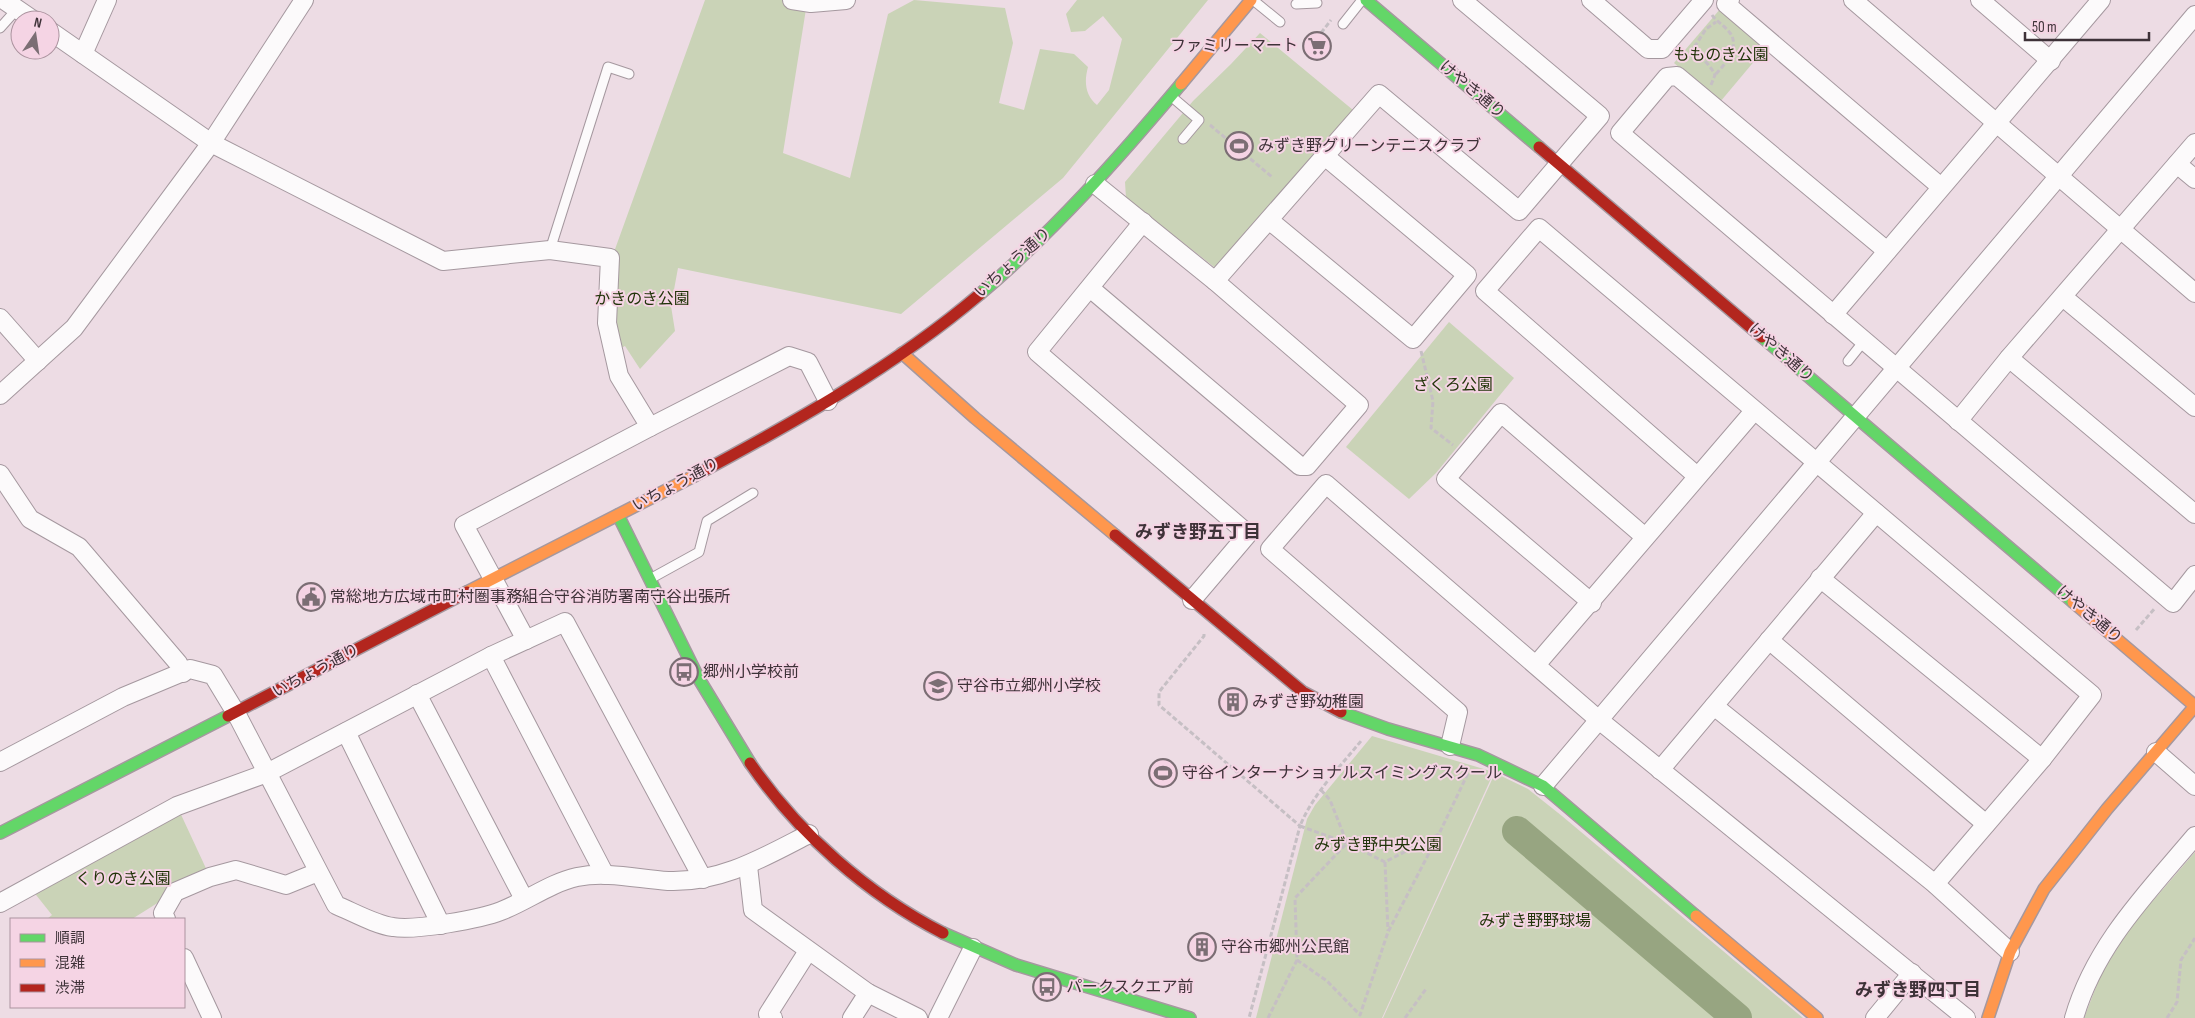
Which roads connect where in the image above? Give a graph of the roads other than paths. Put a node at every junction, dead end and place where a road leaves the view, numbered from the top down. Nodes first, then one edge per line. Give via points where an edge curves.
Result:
1 (107, 0) edge
2 (304, 0) edge
3 (792, 0) edge
4 (846, 0) edge
5 (1252, 0) edge
6 (1364, 0) edge
7 (1462, 0) edge
8 (1590, 0) edge
9 (1730, 0) edge
10 (1853, 0) edge
11 (1980, 0) edge
12 (2101, 0) edge
13 (11, 4) edge
14 (1296, 4) dead end
15 (1317, 4) dead end
16 (1706, 5) edge
17 (2195, 15) edge
18 (1280, 22) dead end
19 (1343, 24) dead end
20 (0, 28) edge
21 (60, 38) edge
22 (83, 54) junction
23 (2050, 61) junction
24 (629, 74) dead end
25 (1170, 96) junction
26 (1996, 123) junction
27 (1182, 139) dead end
28 (211, 143) junction
29 (2195, 143) edge
30 (1326, 156) junction
31 (1560, 164) junction
32 (2177, 164) junction
33 (2059, 177) junction
34 (2195, 179) edge
35 (1095, 184) junction
36 (1941, 187) junction
37 (1269, 220) junction
38 (1143, 222) junction
39 (2121, 229) junction
40 (550, 250) junction
41 (1887, 251) junction
42 (1215, 281) junction
43 (1090, 288) junction
44 (2195, 293) edge
45 (2063, 297) junction
46 (1833, 315) junction
47 (0, 318) edge
48 (1864, 340) junction
49 (902, 353) junction
50 (2009, 358) junction
51 (38, 361) junction
52 (1848, 361) dead end
53 (1896, 369) junction
54 (0, 395) edge
55 (828, 401) junction
56 (2195, 407) edge
57 (1754, 411) junction
58 (1855, 416) junction
59 (1958, 421) junction
60 (650, 427) junction
61 (1816, 463) junction
62 (0, 474) edge
63 (1697, 476) junction
64 (753, 493) dead end
65 (1876, 513) junction
66 (2195, 514) edge
67 (618, 516) junction
68 (1645, 537) junction
69 (2195, 576) edge
70 (1820, 578) junction
71 (493, 579) junction
72 (650, 580) junction
73 (1192, 600) junction
74 (1592, 602) junction
75 (526, 640) junction
76 (1769, 640) junction
77 (491, 656) junction
78 (1536, 666) junction
79 (183, 673) junction
80 (417, 694) junction
81 (1714, 706) junction
82 (2195, 706) edge
83 (236, 713) junction
84 (1599, 720) junction
85 (346, 732) junction
86 (1450, 746) junction
87 (2156, 752) junction
88 (2042, 758) junction
89 (0, 762) edge
90 (1660, 770) junction
91 (267, 772) junction
92 (1543, 786) junction
93 (2195, 786) edge
94 (1986, 824) junction
95 (0, 833) edge
96 (810, 834) junction
97 (2195, 836) edge
98 (748, 866) junction
99 (318, 872) junction
100 (604, 875) junction
101 (703, 879) junction
102 (1935, 884) junction
103 (524, 899) junction
104 (0, 903) edge
105 (166, 918) edge
106 (441, 925) junction
107 (972, 948) junction
108 (808, 951) junction
109 (2010, 952) junction
110 (185, 960) edge
111 (1912, 973) junction
112 (868, 993) junction
113 (212, 1018) edge
114 (773, 1018) edge
115 (852, 1018) edge
116 (918, 1018) edge
117 (938, 1018) edge
118 (1190, 1018) edge
119 (1817, 1018) edge
120 (1874, 1018) edge
121 (1966, 1018) edge
122 (1988, 1018) edge
123 (2074, 1018) edge

1 - 22 street
2 - 28 street
3 - 4 street via 811,3
5 - 18 lane
5 - 25 street, いちょう通り
6 - 19 lane
6 - 31 street, けやき通り
7 - 31 street via 1600,116
8 - 16 street via 1648,49 1656,50 1662,49
9 - 36 street via 1726,4
10 - 26 street
11 - 23 street
12 - 23 street
13 - 20 lane
14 - 15 lane
17 - 33 street
21 - 22 street
22 - 28 street
23 - 26 street
24 - 40 lane via 608,66
25 - 27 lane via 1199,120
25 - 35 street, いちょう通り
26 - 33 street
26 - 36 street
28 - 40 street via 443,261
28 - 51 street via 74,328
29 - 32 street
30 - 31 street via 1380,94 1519,211
30 - 37 street
30 - 37 street via 1467,275 1413,339
31 - 58 street, けやき通り
32 - 34 street
32 - 39 street
33 - 39 street
33 - 53 street
35 - 38 street
35 - 49 street, いちょう通り via 1040,241 980,294
36 - 41 street
37 - 42 street
38 - 42 street
38 - 43 street
39 - 44 street
39 - 45 street
40 - 60 street via 610,258 607,323 619,376
41 - 46 street
41 - 46 street via 1677,76 1666,77 1620,133
42 - 43 street via 1359,405 1307,466 1300,466
43 - 73 street via 1037,352 1248,534
45 - 50 street
45 - 56 street
46 - 48 street
47 - 51 street
48 - 52 lane
48 - 53 street
49 - 55 street, いちょう通り
49 - 73 street
50 - 59 street
50 - 66 street
51 - 54 street
53 - 58 street
53 - 59 street
55 - 60 street via 808,362 789,356
55 - 67 street, いちょう通り
57 - 61 street
57 - 63 street
57 - 63 street via 1539,228 1485,291
58 - 61 street
58 - 82 street, けやき通り
59 - 69 street via 2173,603
60 - 71 street via 464,525
61 - 65 street
61 - 84 street
62 - 79 street via 30,519 79,547 178,663
63 - 68 street
64 - 72 lane via 707,520 699,552
65 - 70 street
65 - 88 street via 2092,695
67 - 71 street, いちょう通り
67 - 72 street
68 - 74 street
68 - 74 street via 1501,413 1446,479
70 - 76 street
70 - 88 street
71 - 75 street
71 - 83 street, いちょう通り
72 - 96 street via 698,676 740,748 778,800
73 - 86 street via 1303,692 1326,707 1374,725
74 - 78 street
75 - 77 street
75 - 101 street via 565,622
76 - 81 street
76 - 94 street
77 - 80 street
77 - 100 street
78 - 84 street
78 - 86 street via 1326,484 1270,549 1458,712
79 - 83 street via 190,669 213,674
79 - 89 street via 123,697
80 - 85 street
80 - 103 street
81 - 90 street
81 - 102 street
82 - 87 street
83 - 91 street
83 - 95 street, いちょう通り
84 - 90 street
84 - 92 street
85 - 91 street
85 - 106 street
86 - 92 street via 1477,754
87 - 93 street
87 - 109 street via 2044,889
88 - 94 street
90 - 111 street
91 - 99 street
91 - 104 street via 177,806
92 - 119 street
94 - 102 street
96 - 98 street
96 - 107 street via 868,884
97 - 123 street via 2112,936 2092,971
98 - 101 street
98 - 108 street via 753,910
99 - 105 street via 286,885 236,870 210,876 175,892 163,913
99 - 106 street via 336,905 393,927
100 - 101 street via 669,881
100 - 103 street via 577,877
102 - 109 street
103 - 106 street via 500,911
107 - 117 street
107 - 118 street via 1047,976
108 - 112 street
108 - 114 street via 768,1014
109 - 122 street
110 - 113 street
111 - 120 street
111 - 121 street
112 - 115 street
112 - 116 street

